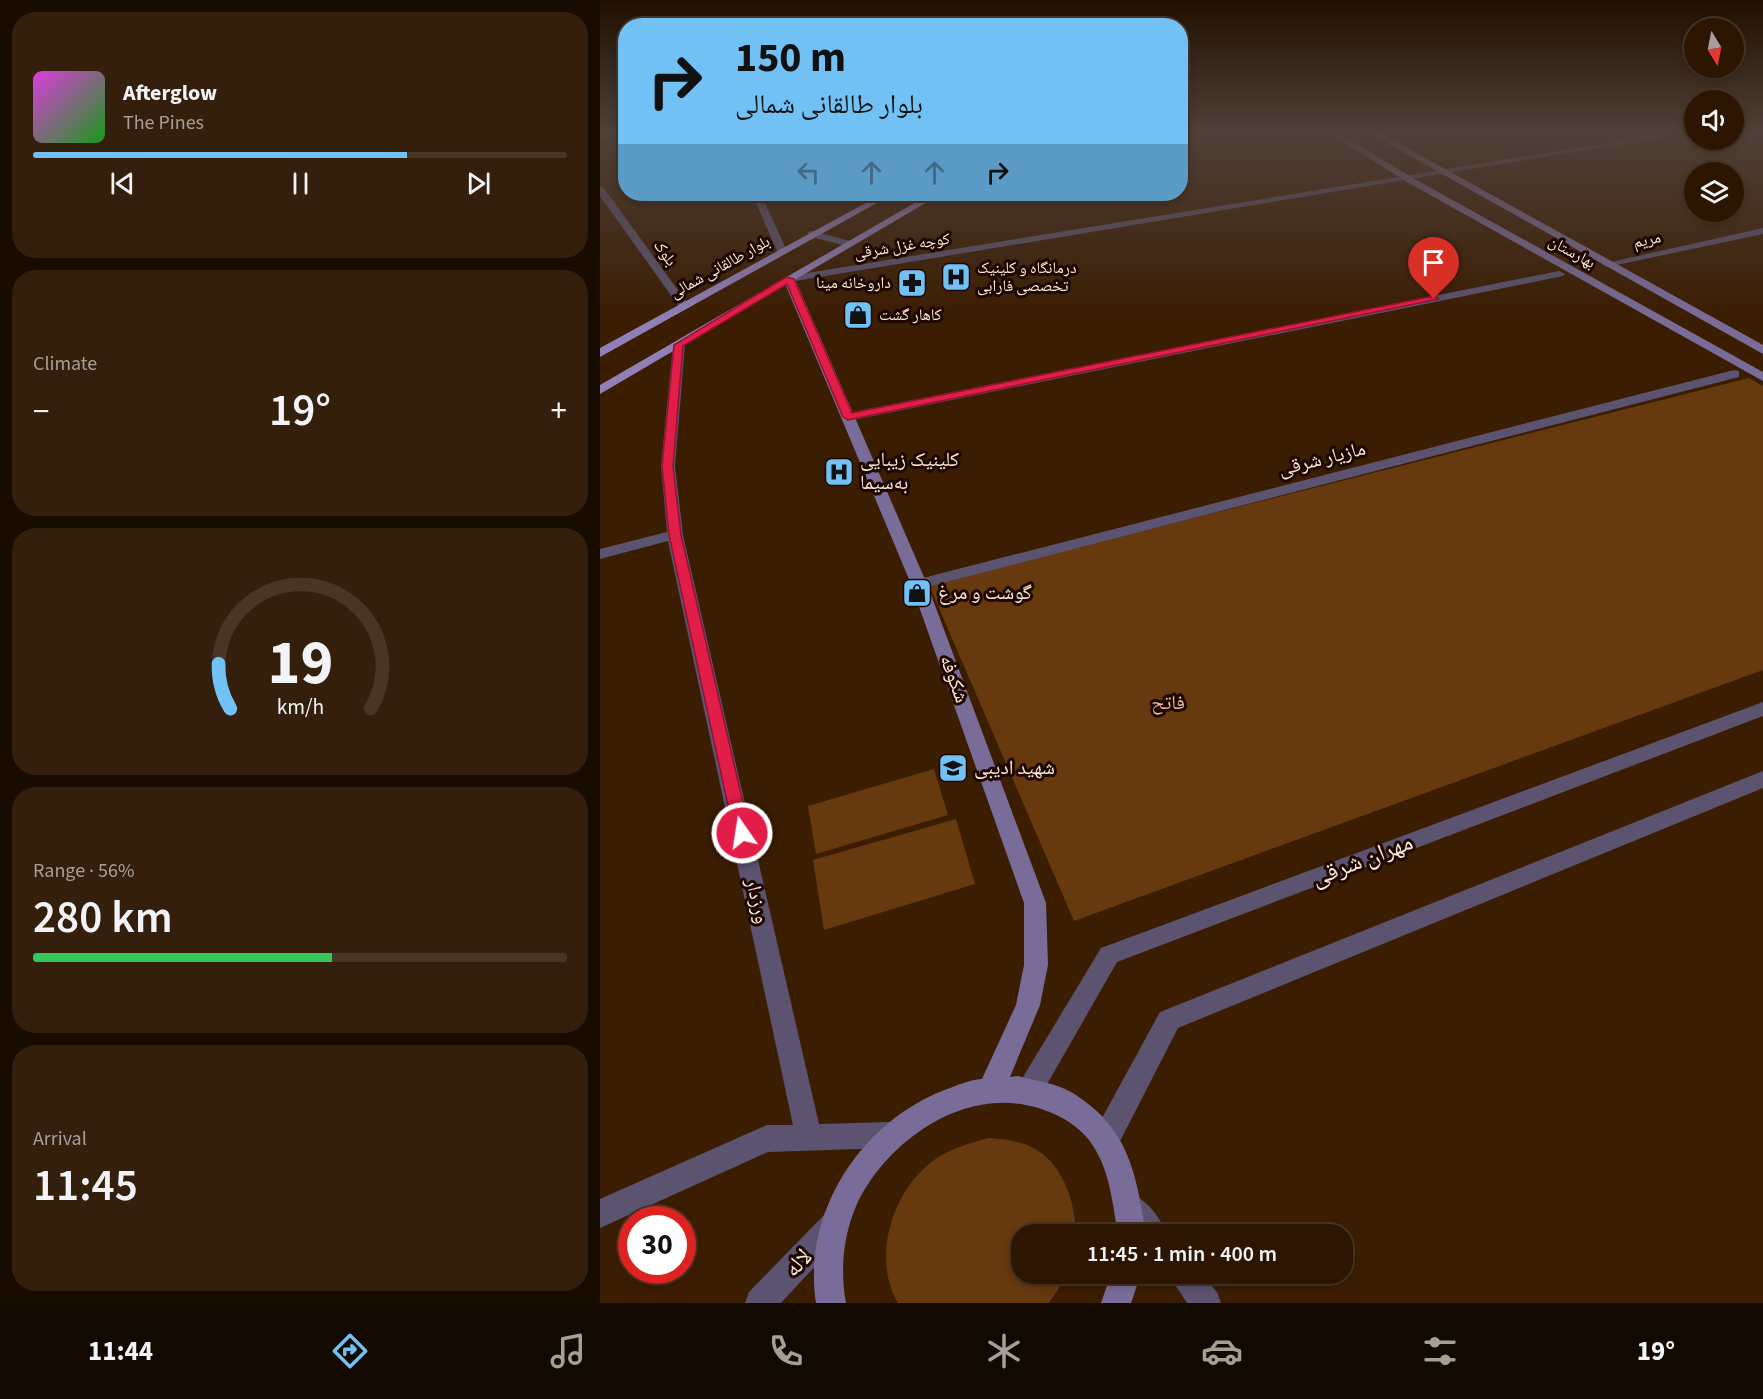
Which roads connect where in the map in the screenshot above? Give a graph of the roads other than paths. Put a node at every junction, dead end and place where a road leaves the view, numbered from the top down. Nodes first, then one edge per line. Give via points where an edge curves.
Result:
1 (604, 195) edge
2 (1317, 195) edge
3 (1437, 195) edge
4 (1482, 195) edge
5 (759, 201) edge
6 (875, 201) edge
7 (924, 201) edge
8 (1763, 231) edge
9 (812, 234) junction
10 (850, 244) junction
11 (782, 251) junction
12 (1607, 264) junction
13 (1559, 274) dead end
14 (789, 279) junction
15 (684, 306) junction
16 (678, 345) junction
17 (1763, 350) edge
18 (600, 352) edge
19 (1734, 374) dead end
20 (1763, 377) edge
21 (600, 390) edge
22 (848, 417) junction
23 (675, 535) junction
24 (600, 554) edge
25 (919, 584) junction
26 (1763, 709) edge
27 (1763, 779) edge
28 (991, 1088) junction
29 (1029, 1090) junction
30 (889, 1135) junction
31 (809, 1138) junction
32 (1106, 1139) junction
33 (600, 1214) edge
34 (1131, 1221) edge
35 (836, 1224) junction
36 (1123, 1284) edge
37 (1191, 1284) edge
38 (760, 1303) edge
39 (831, 1303) edge
40 (1116, 1303) edge
41 (1206, 1303) edge

1 - 15 street, بلوک
2 - 14 street, کوچه غزل شرقی
3 - 20 main road, بهارستان
4 - 12 main road, بهارستان
5 - 11 street
6 - 9 main road, بلوار طالقانی شمالی
7 - 10 main road
8 - 12 street, مریم
9 - 10 street
9 - 11 main road, بلوار طالقانی شمالی
10 - 14 main road
11 - 15 main road, بلوار طالقانی شمالی
12 - 17 main road, بهارستان
13 - 22 street
14 - 16 main road
14 - 22 main road, شکوفه
15 - 18 main road, بلوار طالقانی شمالی
16 - 21 main road
16 - 23 street, ورزدار via 668,466
19 - 25 street, مازیار شرقی
22 - 25 main road, شکوفه
23 - 24 street
23 - 31 street, ورزدار
25 - 28 main road, شکوفه via 1035,903 1036,965 1028,1005
26 - 29 street, مهران شرقی via 1110,955
27 - 32 street via 1169,1020
28 - 29 main road
28 - 30 main road via 955,1095 922,1111
29 - 32 main road via 1058,1100 1084,1116
30 - 31 street
30 - 35 main road via 861,1167
31 - 33 street via 767,1139
32 - 34 main road via 1122,1171
35 - 38 street, لاله
35 - 39 main road via 829,1259
36 - 40 main road
37 - 41 street

